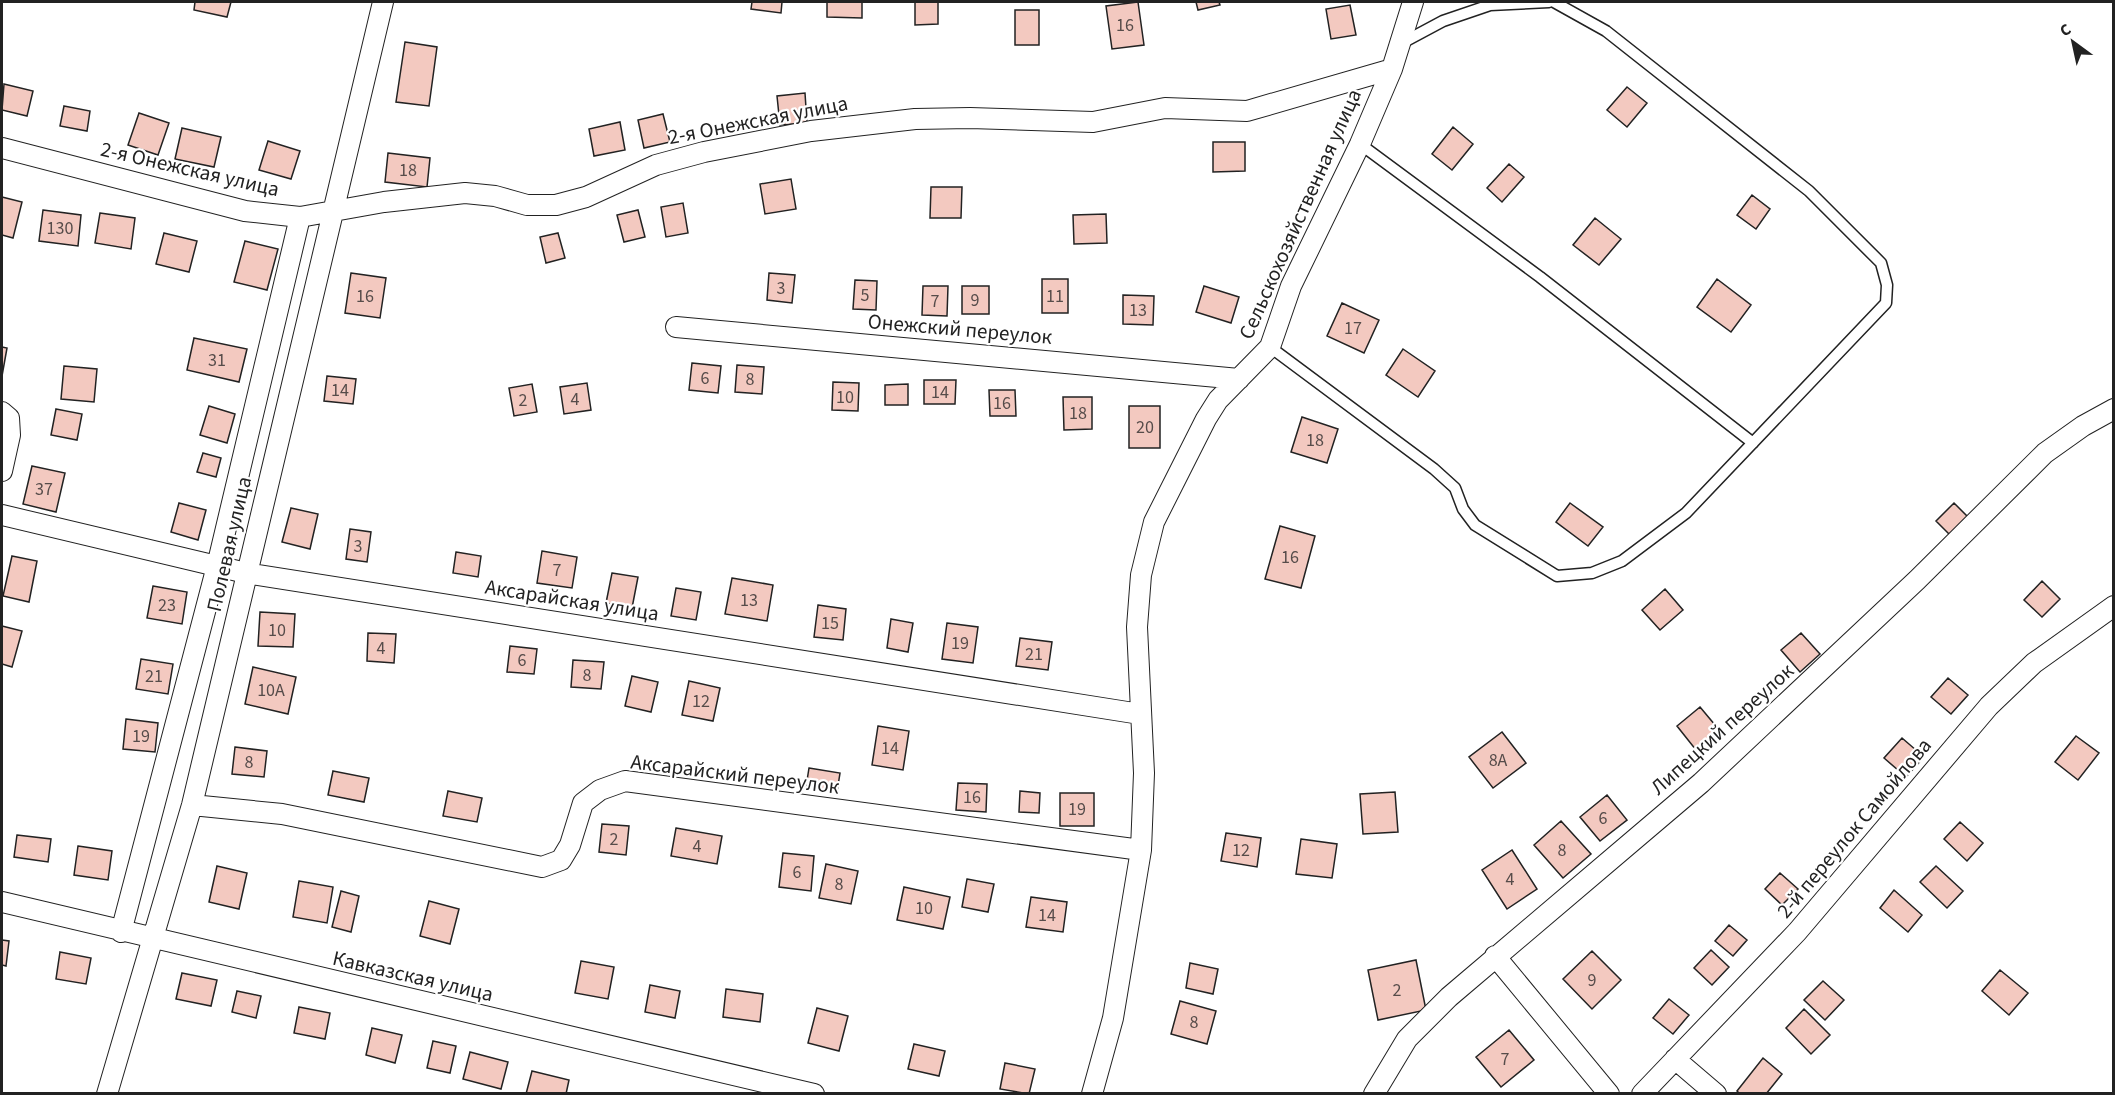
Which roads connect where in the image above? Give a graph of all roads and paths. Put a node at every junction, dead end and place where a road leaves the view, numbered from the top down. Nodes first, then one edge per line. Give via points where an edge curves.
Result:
1 (383, 2) edge
2 (1413, 2) edge
3 (1549, 2) edge
4 (1554, 2) edge
5 (1400, 44) junction
6 (1392, 69) junction
7 (1360, 144) junction
8 (2, 148) edge
9 (333, 211) junction
10 (300, 217) junction
11 (676, 327) dead end
12 (1270, 347) junction
13 (1239, 379) junction
14 (2114, 409) edge
15 (2, 412) edge
16 (1753, 443) junction
17 (2, 471) edge
18 (2, 515) edge
19 (217, 566) junction
20 (246, 573) junction
21 (2114, 606) edge
22 (1140, 714) junction
23 (192, 805) junction
24 (1141, 850) junction
25 (2, 902) edge
26 (121, 932) junction
27 (153, 940) junction
28 (1495, 956) junction
29 (1676, 1059) junction
30 (107, 1094) edge
31 (814, 1094) edge
32 (1092, 1094) edge
33 (1374, 1094) edge
34 (1609, 1094) edge
35 (1642, 1094) edge
36 (1716, 1094) edge

1 - 9 street, Полевая улица
2 - 5 street, Сельскохозяйственная улица
3 - 5 lane via 1490,5 1443,21
4 - 16 lane via 1606,31 1809,191 1881,263 1887,285 1886,303
5 - 6 street, Сельскохозяйственная улица
6 - 7 street, Сельскохозяйственная улица
6 - 9 street, 2-я Онежская улица via 1247,111 1165,108 1093,122 915,119 811,131 656,165 586,197 556,205 527,205 465,193
7 - 12 street, Сельскохозяйственная улица via 1291,286
7 - 16 lane via 1540,277
8 - 10 street, 2-я Онежская улица via 245,211
9 - 10 street, 2-я Онежская улица
9 - 20 street, Полевая улица
10 - 19 street
11 - 13 street, Онежский переулок
12 - 13 street, Сельскохозяйственная улица
12 - 16 lane via 1434,469 1455,489 1475,525 1557,576 1592,573 1622,561 1686,513
13 - 22 street, Сельскохозяйственная улица via 1206,419 1154,522 1141,575 1137,627
14 - 28 street, Липецкий переулок via 2045,453 1917,580 1701,783
15 - 17 street via 9,418 10,435
18 - 19 street, Аксарайская улица
19 - 20 street, Аксарайская улица
19 - 26 street
20 - 22 street, Аксарайская улица
20 - 23 street, Полевая улица
21 - 29 street, 2-й переулок Самойлова via 2034,663 1989,706 1797,932
22 - 24 street, Сельскохозяйственная улица via 1144,772
23 - 24 street, Аксарайский переулок via 282,814 542,867 561,860 583,803 600,790 625,782
23 - 27 street, Полевая улица
24 - 32 street, Сельскохозяйственная улица via 1113,1017
25 - 26 street, Кавказская улица
26 - 27 street, Кавказская улица
27 - 30 street, Полевая улица
27 - 31 street, Кавказская улица
28 - 33 street, Липецкий переулок via 1407,1039
28 - 34 street
29 - 35 street, 2-й переулок Самойлова
29 - 36 street

